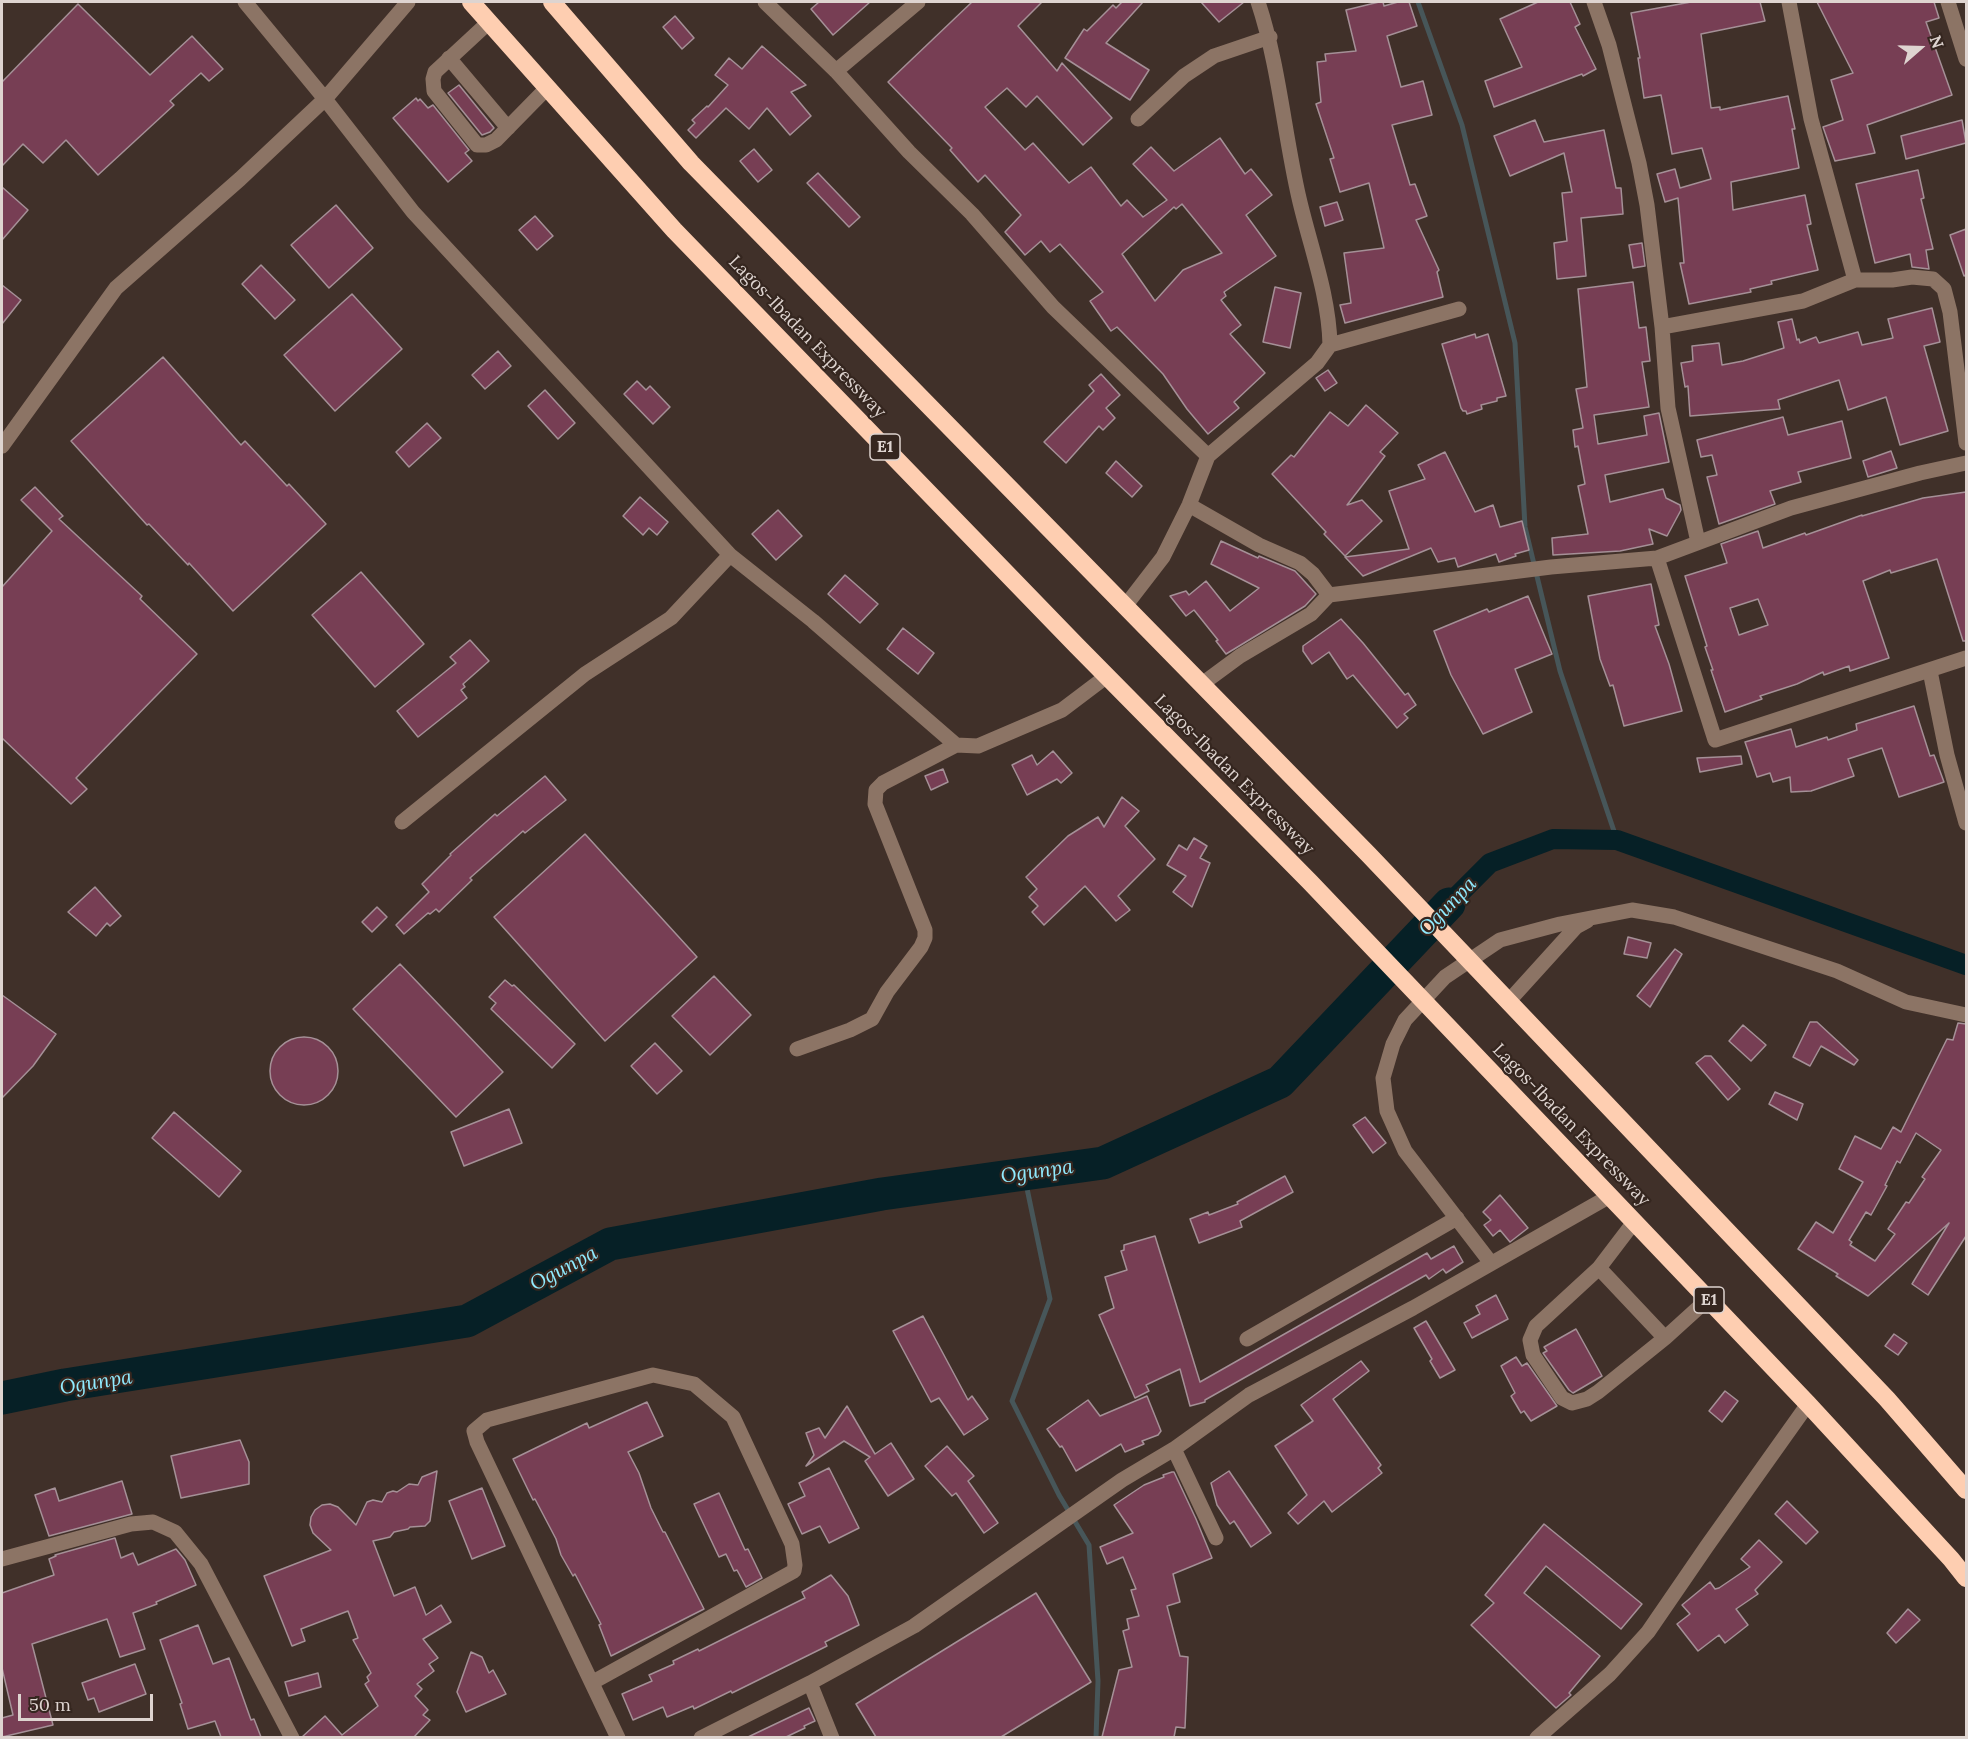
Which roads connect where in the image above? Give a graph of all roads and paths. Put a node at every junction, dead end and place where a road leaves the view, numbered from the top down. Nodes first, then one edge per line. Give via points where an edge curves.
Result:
1 (245, 2) edge
2 (408, 2) edge
3 (471, 2) edge
4 (552, 2) edge
5 (765, 2) edge
6 (918, 2) edge
7 (1258, 2) edge
8 (1594, 2) edge
9 (1789, 2) edge
10 (1948, 2) edge
11 (489, 22) junction
12 (1270, 37) junction
13 (449, 58) junction
14 (1966, 59) edge
15 (836, 71) junction
16 (548, 88) junction
17 (325, 99) junction
18 (1138, 119) dead end
19 (508, 128) junction
20 (1855, 280) junction
21 (1459, 309) dead end
22 (1662, 327) junction
23 (1330, 345) junction
24 (1966, 443) edge
25 (2, 446) edge
26 (1208, 456) junction
27 (1966, 463) edge
28 (1189, 505) junction
29 (1698, 542) junction
30 (730, 555) junction
31 (1658, 558) junction
32 (1329, 595) junction
33 (1126, 605) junction
34 (1966, 658) edge
35 (1930, 671) junction
36 (1107, 676) junction
37 (1202, 684) junction
38 (956, 745) junction
39 (402, 822) dead end
40 (1966, 823) edge
41 (1595, 916) junction
42 (1502, 996) junction
43 (1966, 1015) edge
44 (797, 1049) dead end
45 (1610, 1196) junction
46 (1457, 1218) junction
47 (1634, 1222) junction
48 (1491, 1263) junction
49 (1599, 1268) junction
50 (1708, 1299) junction
51 (1665, 1338) junction
52 (1247, 1339) dead end
53 (1808, 1404) junction
54 (1174, 1449) junction
55 (1966, 1490) edge
56 (1216, 1538) dead end
57 (2, 1559) edge
58 (1966, 1578) edge
59 (593, 1682) junction
60 (810, 1683) junction
61 (292, 1737) edge
62 (618, 1737) edge
63 (701, 1737) edge
64 (832, 1737) edge
65 (1537, 1737) edge

1 - 17 street
2 - 17 street
3 - 11 highway, Lagos-Ibadan Expressway / E1
4 - 33 highway via 691,163
5 - 15 street
6 - 15 street
7 - 12 street
8 - 22 street via 1639,163
9 - 20 street via 1811,119
10 - 14 street
11 - 13 street
11 - 16 highway, Lagos-Ibadan Expressway / E1
12 - 18 street via 1214,56 1184,75
12 - 23 street via 1298,197 1329,317
13 - 19 street
13 - 19 street via 435,72 434,91 477,145 491,143
15 - 26 street via 972,214 1053,307
16 - 19 street
16 - 36 highway, Lagos-Ibadan Expressway / E1 via 674,230
17 - 25 street via 116,288
17 - 30 street via 413,212
20 - 22 street via 1803,301
20 - 24 street via 1933,279 1944,289
21 - 23 street
22 - 29 street via 1668,408
23 - 26 street via 1317,363
26 - 28 street
27 - 29 street via 1791,508
28 - 32 street via 1259,545 1293,559
28 - 33 street via 1163,557
29 - 31 street
30 - 38 street
30 - 39 street via 671,618 585,674
31 - 32 street via 1551,567
31 - 35 street via 1715,740
32 - 37 street via 1311,614 1240,656
33 - 37 highway
34 - 35 street
35 - 40 street
36 - 38 street via 1062,710 978,746
36 - 45 highway, Lagos-Ibadan Expressway / E1
37 - 42 highway
38 - 44 street via 882,783 876,790 875,804 925,930 921,947 872,1019
41 - 42 street via 1575,927
41 - 43 street via 1632,910 1674,917 1837,971 1906,1002
41 - 46 street via 1500,940 1445,977 1405,1020 1393,1044 1383,1078 1386,1112 1405,1151
42 - 55 highway via 1887,1399
45 - 47 highway, Lagos-Ibadan Expressway / E1
45 - 48 street
46 - 48 street
46 - 52 street
47 - 49 street
47 - 50 highway, Lagos-Ibadan Expressway / E1
48 - 54 street via 1249,1395
49 - 51 street
49 - 51 street via 1536,1326 1530,1340 1533,1355 1562,1398 1572,1403 1587,1399
50 - 51 street
50 - 53 highway, Lagos-Ibadan Expressway / E1
53 - 58 highway, Lagos-Ibadan Expressway / E1
53 - 65 street via 1648,1632 1610,1674
54 - 56 street
54 - 60 street via 1122,1480 914,1626
57 - 61 street via 130,1524 153,1522 175,1532 201,1564
59 - 59 street via 794,1571 792,1544 733,1417 694,1384 653,1375 487,1420 474,1431
59 - 62 street
60 - 63 street
60 - 64 street

